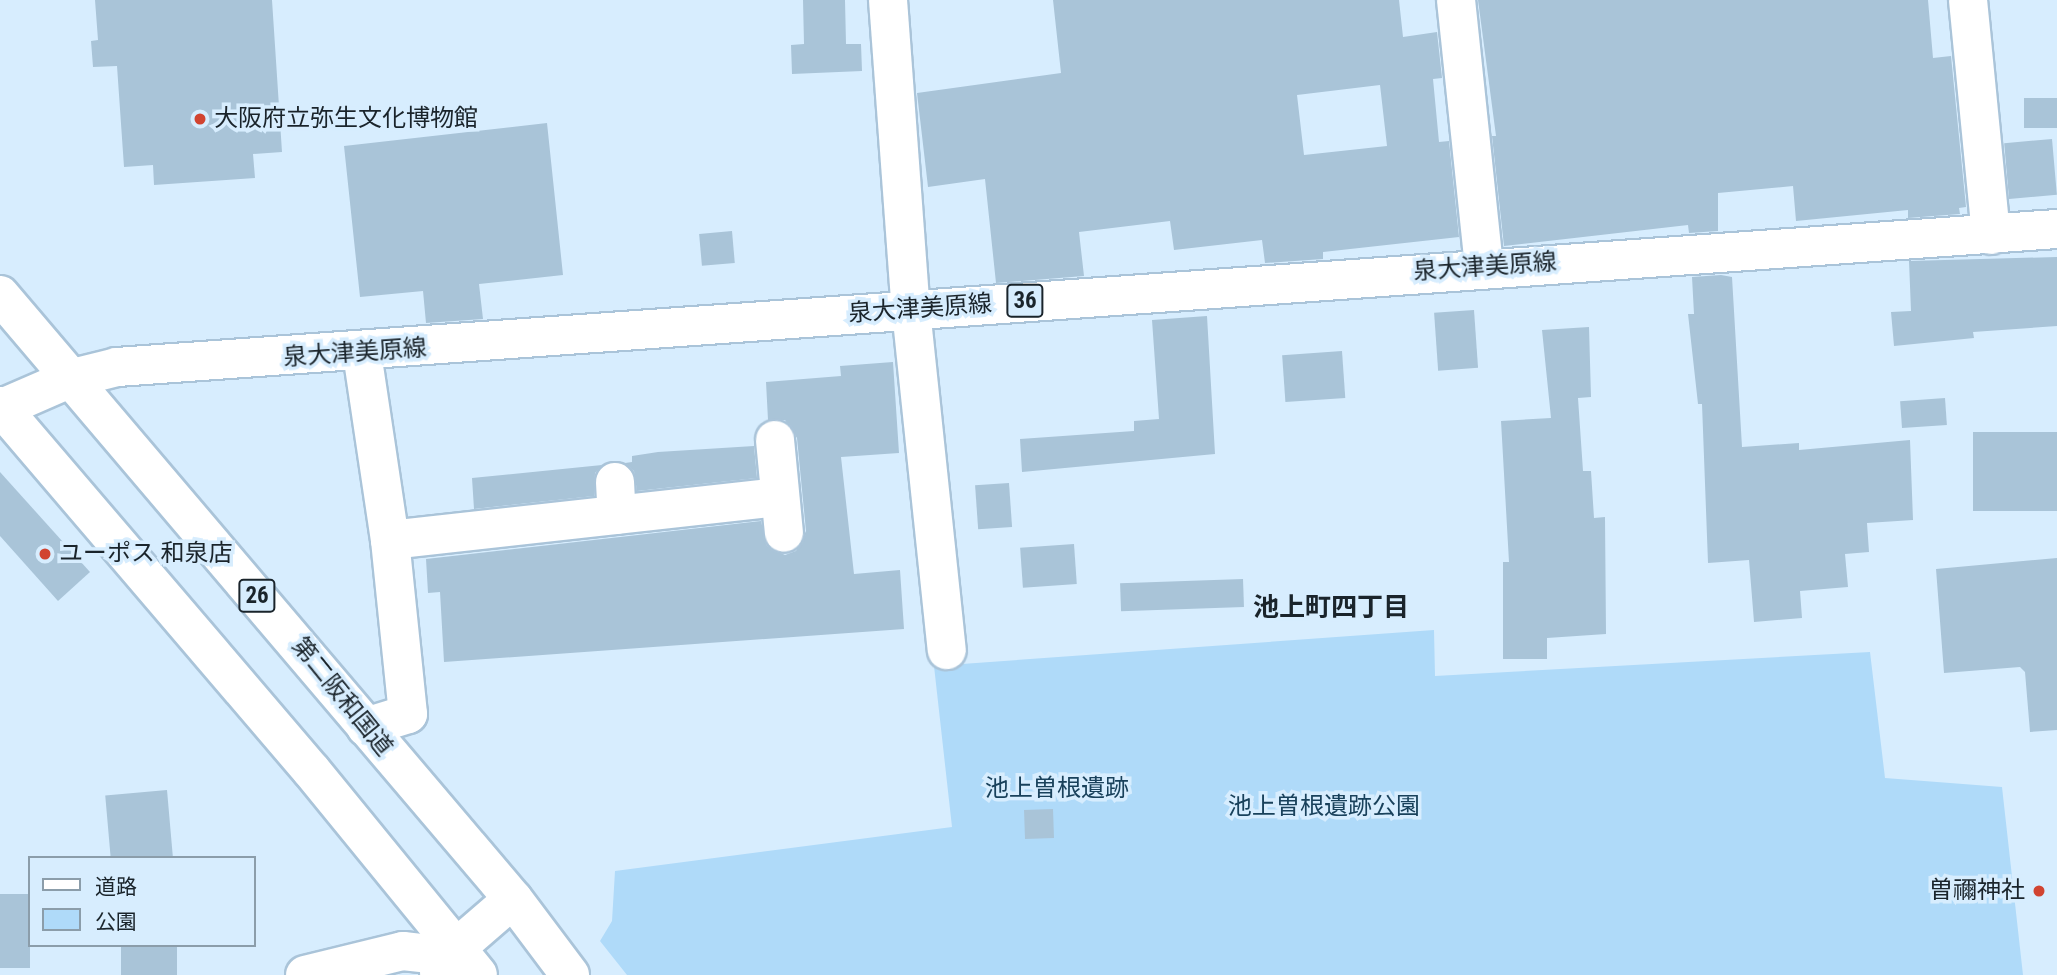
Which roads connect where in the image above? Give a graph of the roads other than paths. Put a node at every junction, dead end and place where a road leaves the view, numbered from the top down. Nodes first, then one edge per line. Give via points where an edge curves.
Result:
1 (888, 0) edge
2 (1456, 0) edge
3 (1968, 0) edge
4 (2057, 229) edge
5 (1991, 235) junction
6 (1484, 267) junction
7 (0, 295) edge
8 (911, 310) junction
9 (362, 353) junction
10 (69, 379) junction
11 (1, 408) edge
12 (775, 440) dead end
13 (390, 540) junction
14 (947, 650) dead end
15 (366, 727) junction
16 (513, 899) junction
17 (455, 963) edge
18 (305, 975) edge
19 (570, 975) edge

1 - 8 main road
2 - 6 main road
3 - 5 main road
4 - 5 main road, 泉大津美原線 / 36
5 - 6 main road, 泉大津美原線 / 36
6 - 8 main road, 泉大津美原線 / 36
7 - 10 main road, 第二阪和国道 / 26
8 - 9 main road, 泉大津美原線 / 36
8 - 14 main road
9 - 10 main road, 泉大津美原線 / 36 via 117,367
9 - 13 main road
10 - 11 main road, 泉大津美原線 / 36
10 - 15 main road, 第二阪和国道 / 26
11 - 17 main road
12 - 13 main road via 782,515 616,498
13 - 15 main road via 408,714
15 - 16 main road, 第二阪和国道 / 26
16 - 17 main road
16 - 19 main road, 第二阪和国道 / 26
17 - 18 main road via 404,951

